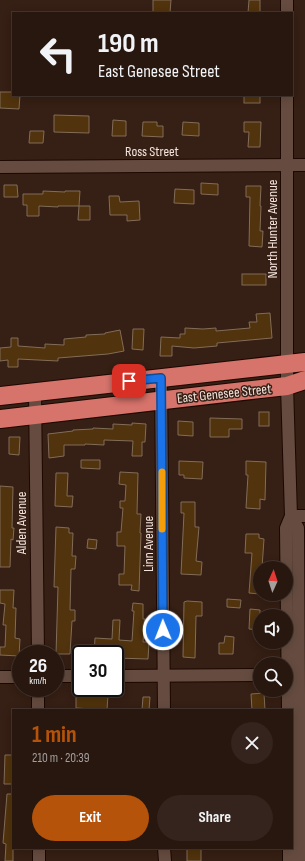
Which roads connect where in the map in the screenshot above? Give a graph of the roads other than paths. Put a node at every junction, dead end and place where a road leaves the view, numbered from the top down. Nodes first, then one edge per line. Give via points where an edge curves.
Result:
1 (287, 0) edge
2 (287, 12) edge
3 (287, 96) edge
4 (287, 165) junction
5 (305, 165) edge
6 (0, 167) edge
7 (305, 362) edge
8 (287, 364) junction
9 (161, 378) junction
10 (305, 380) edge
11 (287, 386) junction
12 (35, 392) junction
13 (0, 396) edge
14 (161, 401) junction
15 (36, 415) junction
16 (0, 419) edge
17 (291, 516) junction
18 (305, 516) edge
19 (38, 645) edge
20 (253, 675) edge
21 (295, 675) edge
22 (124, 676) edge
23 (164, 676) junction
24 (0, 677) edge
25 (12, 677) edge
26 (38, 697) edge
27 (38, 709) edge
28 (164, 709) edge
29 (288, 709) edge
30 (39, 849) edge
31 (164, 849) edge
32 (289, 849) edge
33 (39, 861) edge
34 (164, 861) edge
35 (289, 861) edge
36 (300, 861) edge

1 - 2 street
3 - 4 street, North Hunter Avenue
4 - 5 street, Ross Street
4 - 6 street, Ross Street
4 - 8 street, North Hunter Avenue
7 - 8 highway, East Genesee Street
8 - 9 highway, East Genesee Street
8 - 11 street, North Hunter Avenue
9 - 12 highway, East Genesee Street
9 - 14 street, Linn Avenue
10 - 11 highway, East Genesee Street
11 - 14 highway, East Genesee Street
11 - 17 street, North Hunter Avenue
12 - 13 highway, East Genesee Street
12 - 15 street, Alden Avenue
14 - 15 highway, East Genesee Street
14 - 23 street, Linn Avenue
15 - 16 highway, East Genesee Street
15 - 19 street, Alden Avenue
17 - 18 street
17 - 21 street, North Hunter Avenue via 298,528
20 - 23 street
21 - 29 street
21 - 36 street
22 - 23 street
23 - 28 street, Linn Avenue
24 - 25 street
26 - 27 street
30 - 33 street
31 - 34 street
32 - 35 street

